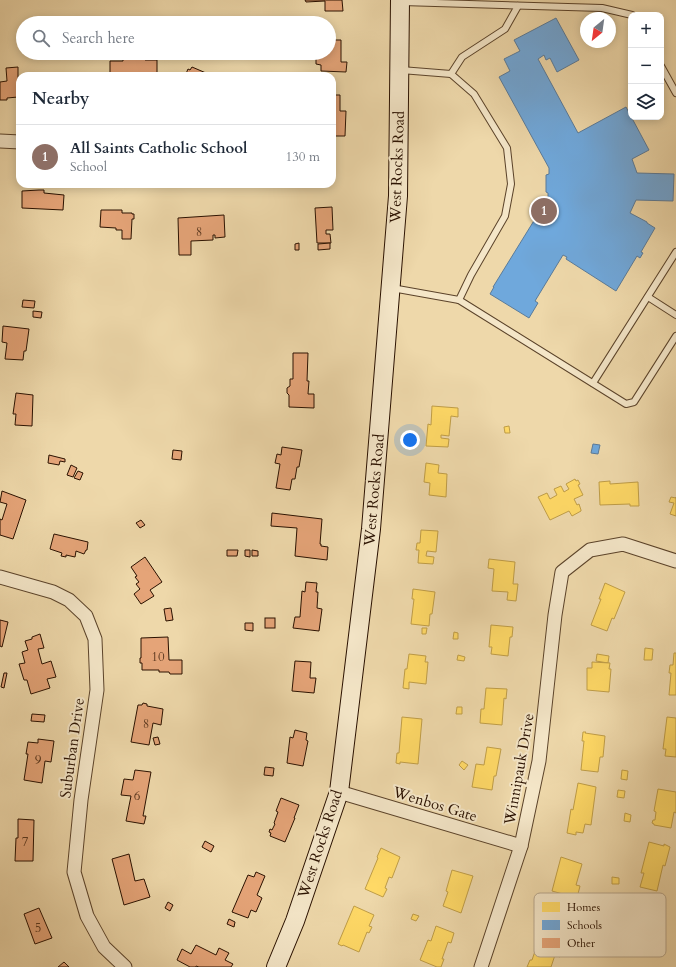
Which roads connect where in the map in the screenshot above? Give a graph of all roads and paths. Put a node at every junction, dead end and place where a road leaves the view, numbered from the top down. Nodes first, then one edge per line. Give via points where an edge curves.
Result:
1 (400, 1) edge
2 (518, 6) junction
3 (628, 14) edge
4 (399, 70) junction
5 (664, 71) edge
6 (451, 74) junction
7 (676, 93) edge
8 (0, 141) edge
9 (16, 142) edge
10 (676, 252) edge
11 (391, 287) junction
12 (648, 297) junction
13 (459, 300) junction
14 (676, 315) edge
15 (676, 336) edge
16 (594, 383) junction
17 (676, 561) edge
18 (0, 577) edge
19 (339, 792) junction
20 (521, 846) junction
21 (126, 967) edge
22 (276, 967) edge
23 (481, 967) edge

1 - 2 lane
1 - 4 main road, West Rocks Road
2 - 3 lane via 602,8
2 - 6 lane via 505,29 462,57
4 - 6 lane
4 - 11 main road, West Rocks Road via 398,196
5 - 7 lane
6 - 13 lane via 474,94 507,148 511,184 505,216
8 - 9 street
10 - 12 lane
11 - 13 lane
11 - 19 main road, West Rocks Road via 371,529
12 - 14 lane
12 - 16 lane
13 - 16 lane
15 - 16 lane via 634,402 626,404
17 - 20 street, Winnipauk Drive via 623,544 590,550 562,572 539,761
18 - 21 street, Suburban Drive via 54,592 69,600 86,616 95,639 96,690 74,872 87,916 104,947
19 - 20 street, Wenbos Gate
19 - 22 main road, West Rocks Road via 295,921
20 - 23 street, Winnipauk Drive

